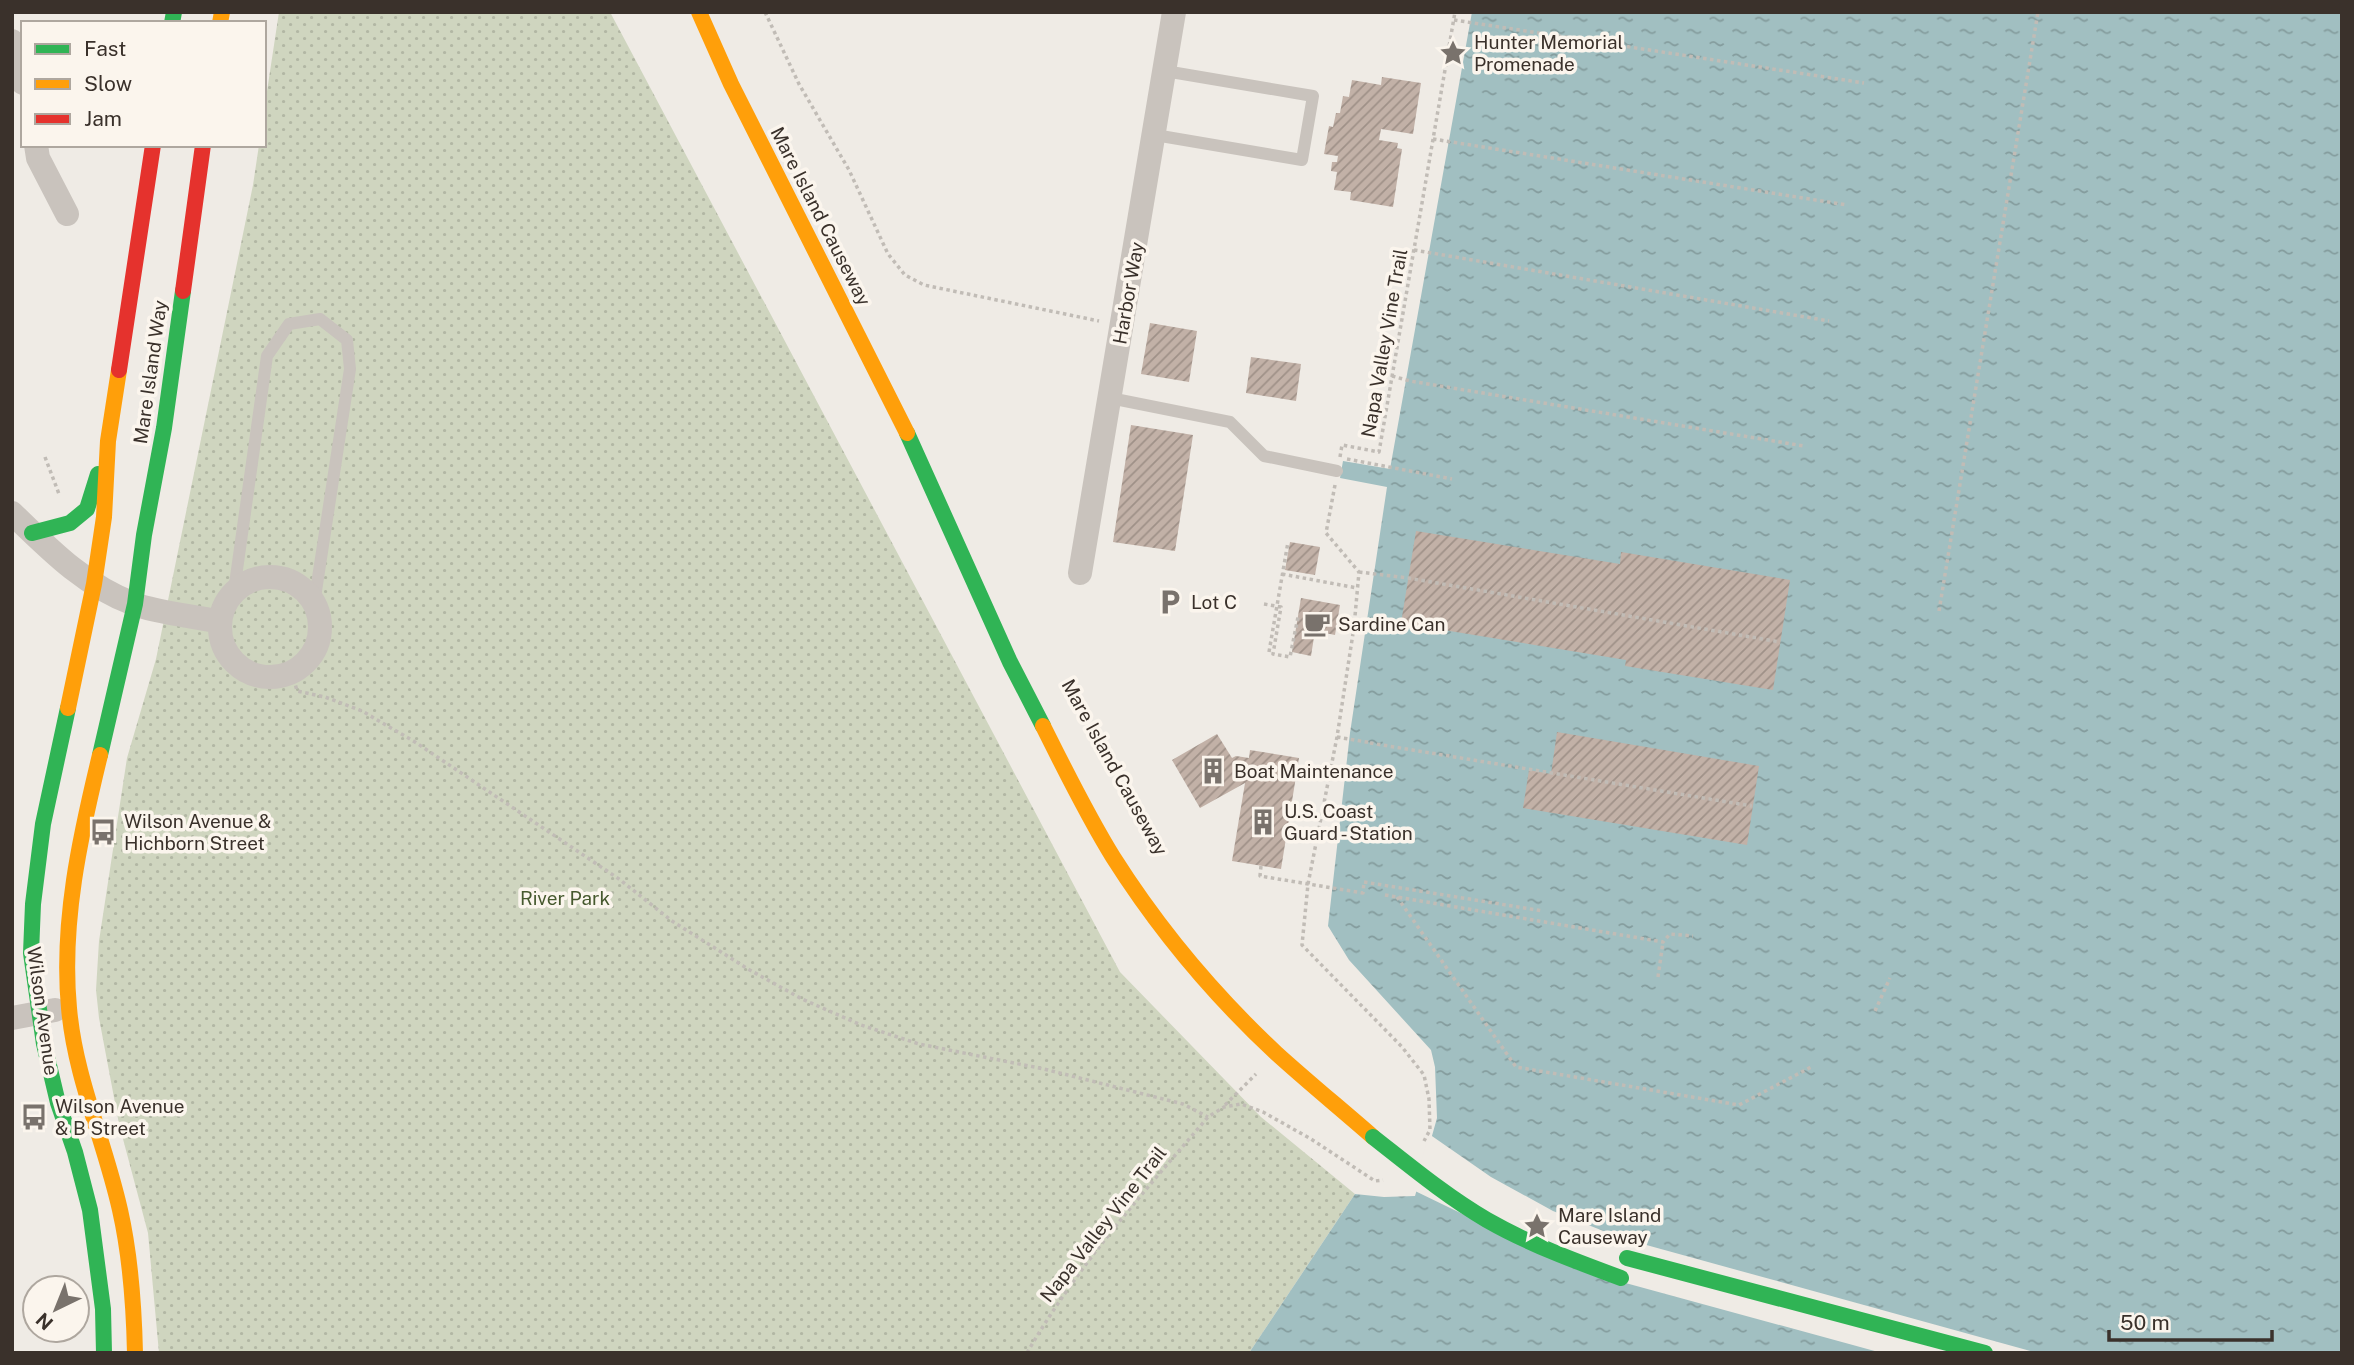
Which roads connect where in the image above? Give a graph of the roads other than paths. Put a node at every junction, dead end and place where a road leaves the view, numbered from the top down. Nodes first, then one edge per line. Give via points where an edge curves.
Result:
1 (699, 12) edge
2 (1174, 12) edge
3 (12, 41) edge
4 (1165, 71) junction
5 (21, 75) edge
6 (1155, 135) junction
7 (36, 147) edge
8 (153, 147) edge
9 (203, 147) edge
10 (67, 214) dead end
11 (1110, 398) junction
12 (909, 437) junction
13 (108, 441) junction
14 (1337, 471) road end
15 (12, 513) edge
16 (32, 533) junction
17 (971, 537) dead end
18 (1080, 573) dead end
19 (94, 584) junction
20 (234, 592) junction
21 (135, 604) junction
22 (314, 604) junction
23 (220, 622) junction
24 (69, 1008) junction
25 (39, 1012) junction
26 (12, 1017) edge
27 (1616, 1254) dead end
28 (1634, 1281) dead end
29 (104, 1353) edge
30 (135, 1353) edge
31 (1985, 1353) edge

1 - 12 main road, Mare Island Causeway via 731,85
2 - 4 street, Harbor Way
3 - 5 street
4 - 6 street, Harbor Way
4 - 6 lane via 1313,96 1302,160
6 - 11 street, Harbor Way
7 - 10 street
8 - 13 main road, Mare Island Way
9 - 21 main road, Mare Island Way
11 - 14 lane via 1230,422 1264,456
11 - 18 street, Harbor Way
12 - 17 main road, Mare Island Causeway
12 - 28 main road, Mare Island Causeway, bridge via 1010,662 1087,813 1114,859 1198,973 1276,1053 1373,1137 1458,1202 1553,1253
13 - 16 main road via 87,509 70,523
13 - 19 main road, Mare Island Way
15 - 16 street
16 - 19 street
19 - 21 street
19 - 25 main road, Wilson Avenue via 43,824 31,953
20 - 22 street via 250,581 279,578 300,587
20 - 22 lane via 267,356 289,324 320,319 347,340 350,369
20 - 23 street
21 - 23 street
21 - 24 main road, Wilson Avenue via 80,839 68,960
22 - 23 street via 320,624 318,640 307,660 292,672 271,677 248,672 226,653
24 - 25 street
24 - 30 main road, Wilson Avenue via 89,1102 121,1212
25 - 26 street
25 - 29 main road, Wilson Avenue via 58,1103 90,1210
27 - 31 main road

